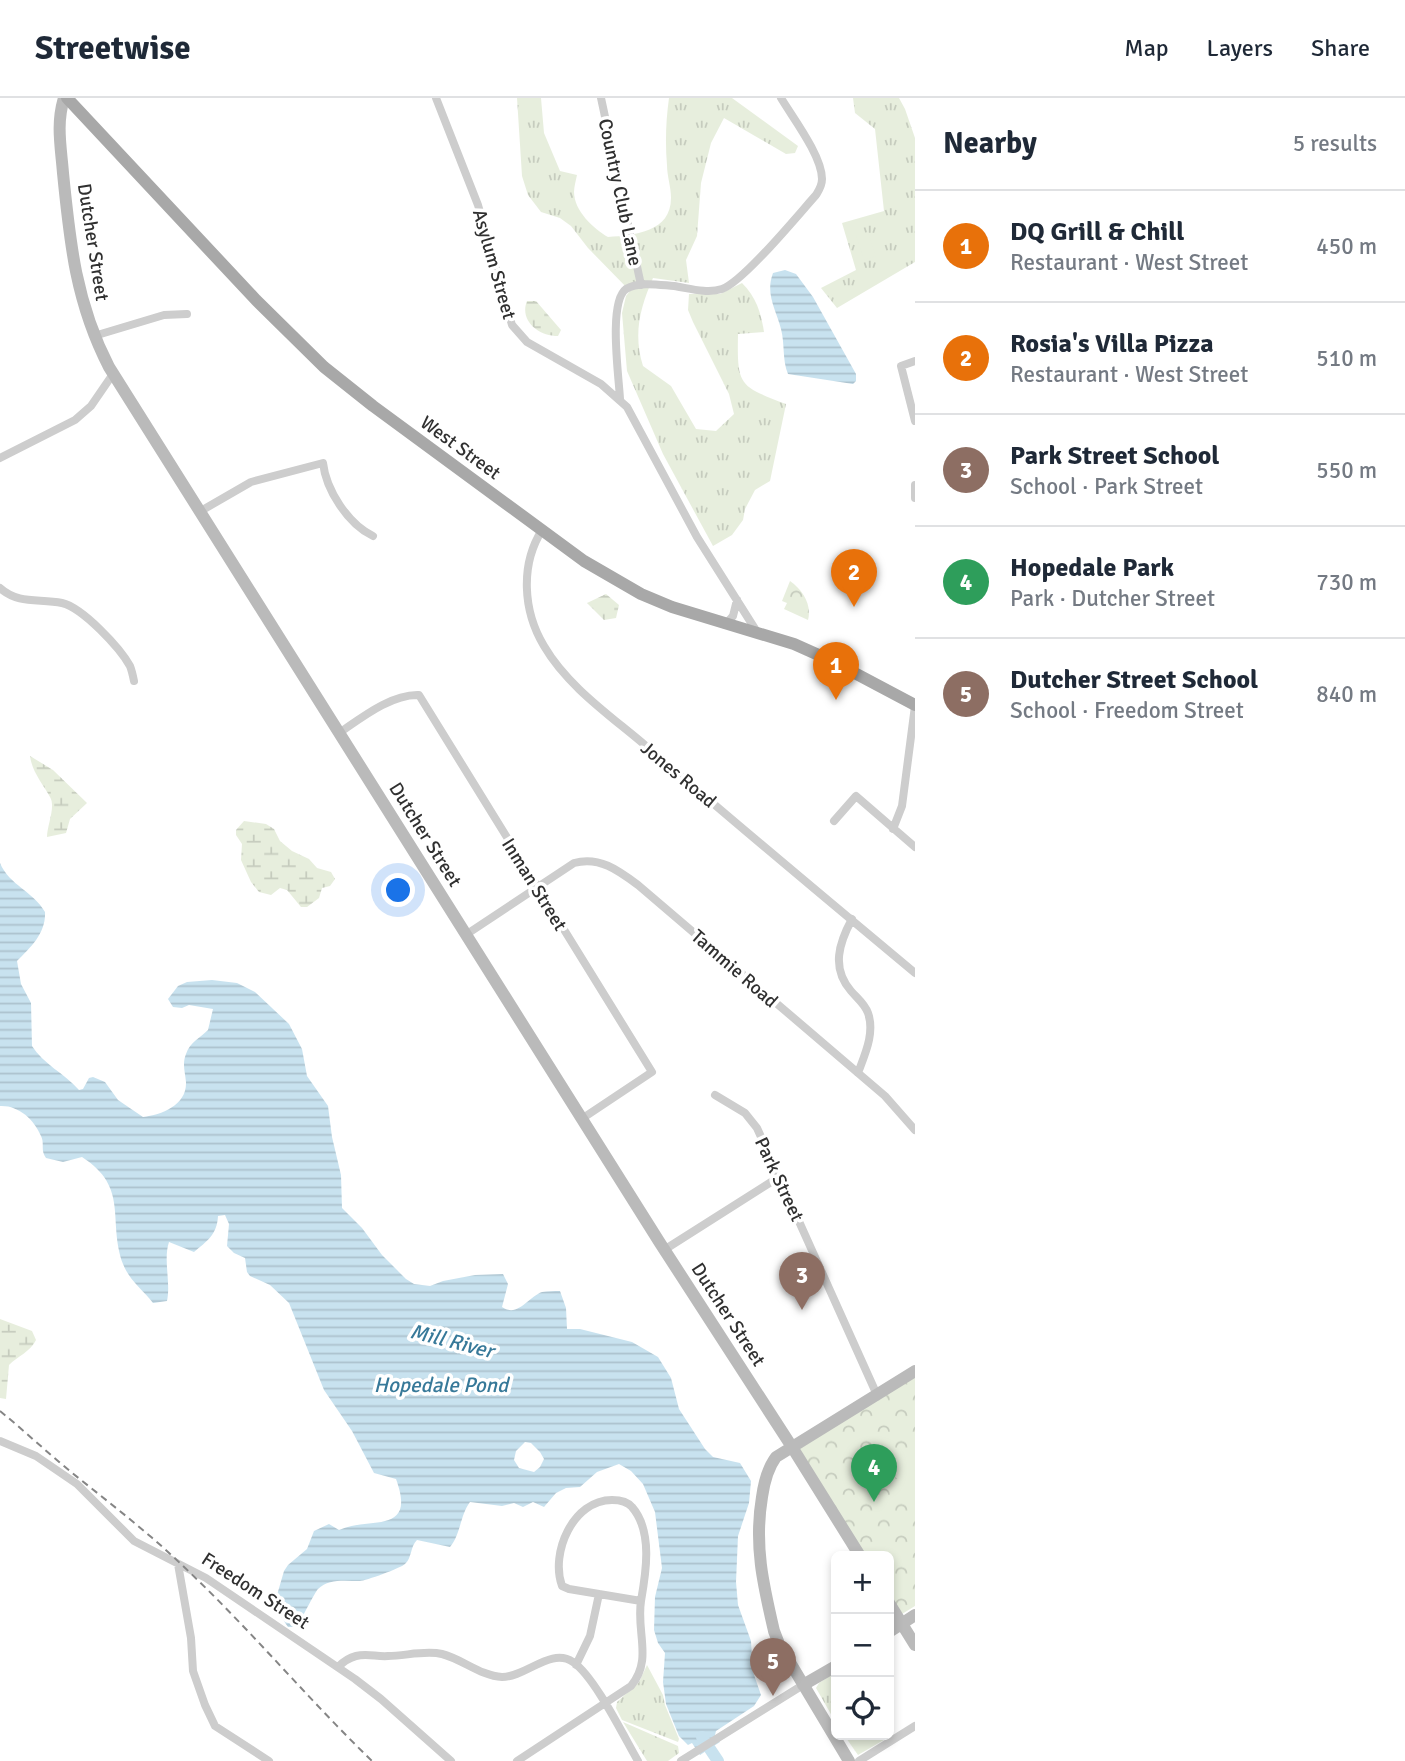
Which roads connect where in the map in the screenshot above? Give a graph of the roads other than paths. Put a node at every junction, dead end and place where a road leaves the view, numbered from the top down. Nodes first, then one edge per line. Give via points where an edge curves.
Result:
1 (66, 98) edge
2 (436, 98) edge
3 (601, 98) edge
4 (781, 98) edge
5 (641, 285) junction
6 (187, 314) dead end
7 (94, 336) junction
8 (915, 361) edge
9 (113, 374) junction
10 (620, 400) junction
11 (915, 421) edge
12 (0, 458) edge
13 (915, 485) edge
14 (915, 498) edge
15 (199, 512) junction
16 (542, 530) junction
17 (373, 536) dead end
18 (0, 589) edge
19 (737, 600) junction
20 (726, 624) junction
21 (757, 632) junction
22 (134, 681) dead end
23 (915, 705) edge
24 (339, 733) junction
25 (834, 821) dead end
26 (893, 829) junction
27 (915, 847) edge
28 (538, 888) junction
29 (852, 919) junction
30 (467, 934) junction
31 (915, 974) edge
32 (858, 1073) junction
33 (715, 1094) dead end
34 (583, 1118) junction
35 (915, 1130) edge
36 (779, 1177) junction
37 (664, 1250) junction
38 (915, 1371) edge
39 (877, 1395) junction
40 (0, 1441) edge
41 (792, 1447) junction
42 (857, 1551) edge
43 (178, 1564) junction
44 (599, 1594) junction
45 (640, 1601) junction
46 (894, 1611) edge
47 (915, 1615) edge
48 (902, 1624) junction
49 (894, 1629) edge
50 (915, 1645) edge
51 (576, 1665) junction
52 (338, 1667) junction
53 (831, 1669) edge
54 (803, 1685) junction
55 (605, 1705) junction
56 (915, 1726) edge
57 (269, 1761) edge
58 (451, 1761) edge
59 (517, 1761) edge
60 (638, 1761) edge
61 (681, 1761) edge
62 (849, 1761) edge
63 (859, 1761) edge

1 - 7 street, Dutcher Street via 58,130 70,232 81,296
1 - 16 main road, West Street via 324,367
2 - 10 street, Asylum Street via 478,205 512,325 527,342 601,384
3 - 5 street, Country Club Lane
4 - 5 street, Country Club Lane via 818,164 822,179 816,195 742,275 723,289
5 - 10 street, Country Club Lane via 623,292 618,307
6 - 7 street via 164,315
7 - 9 street, Dutcher Street
8 - 11 street via 901,366
9 - 12 street via 75,420
9 - 15 street, Dutcher Street
10 - 19 street, Asylum Street
13 - 14 street
15 - 17 street via 251,482 323,463 326,480 345,511
15 - 24 street, Dutcher Street
16 - 20 main road, West Street via 641,594
16 - 29 street, Jones Road via 529,559 527,601 542,644 562,673
18 - 22 street via 19,599 62,603 77,610 119,651
19 - 20 street
19 - 21 street, Asylum Street
20 - 21 main road, West Street
21 - 23 main road, West Street via 832,661
23 - 26 street via 902,806
24 - 28 street, Inman Street via 385,705 419,695
24 - 30 street, Dutcher Street
25 - 26 street via 856,796
26 - 27 street
28 - 30 street, Tammie Road
28 - 32 street, Tammie Road via 577,862 598,862 617,869
28 - 34 street, Inman Street via 652,1072
29 - 31 street, Jones Road
29 - 32 street via 838,960 845,983 864,1005 870,1021 870,1039
30 - 34 street, Dutcher Street
32 - 35 street, Tammie Road via 891,1101
33 - 36 street, Park Street via 752,1120
34 - 37 street, Dutcher Street
36 - 37 street
36 - 39 street, Park Street
37 - 41 street, Dutcher Street
38 - 39 street
39 - 41 street
40 - 43 street, Freedom Street via 55,1467 83,1488 134,1541
41 - 42 street, Dutcher Street
41 - 54 street via 776,1457 769,1469 757,1544 774,1631
43 - 52 street, Freedom Street
43 - 57 street via 193,1671 205,1705 215,1726
44 - 45 street
44 - 45 street via 562,1586 560,1555 580,1514 603,1501 620,1501 633,1507 643,1536 646,1568
44 - 51 street via 590,1636
45 - 55 street via 643,1666 631,1686
46 - 48 street
47 - 48 street
48 - 49 street
48 - 50 street
51 - 52 street via 557,1658 502,1677 431,1653 365,1654
51 - 55 street
52 - 58 street, Freedom Street
53 - 54 street
54 - 61 street
54 - 62 street
55 - 59 street
55 - 60 street
56 - 63 street

